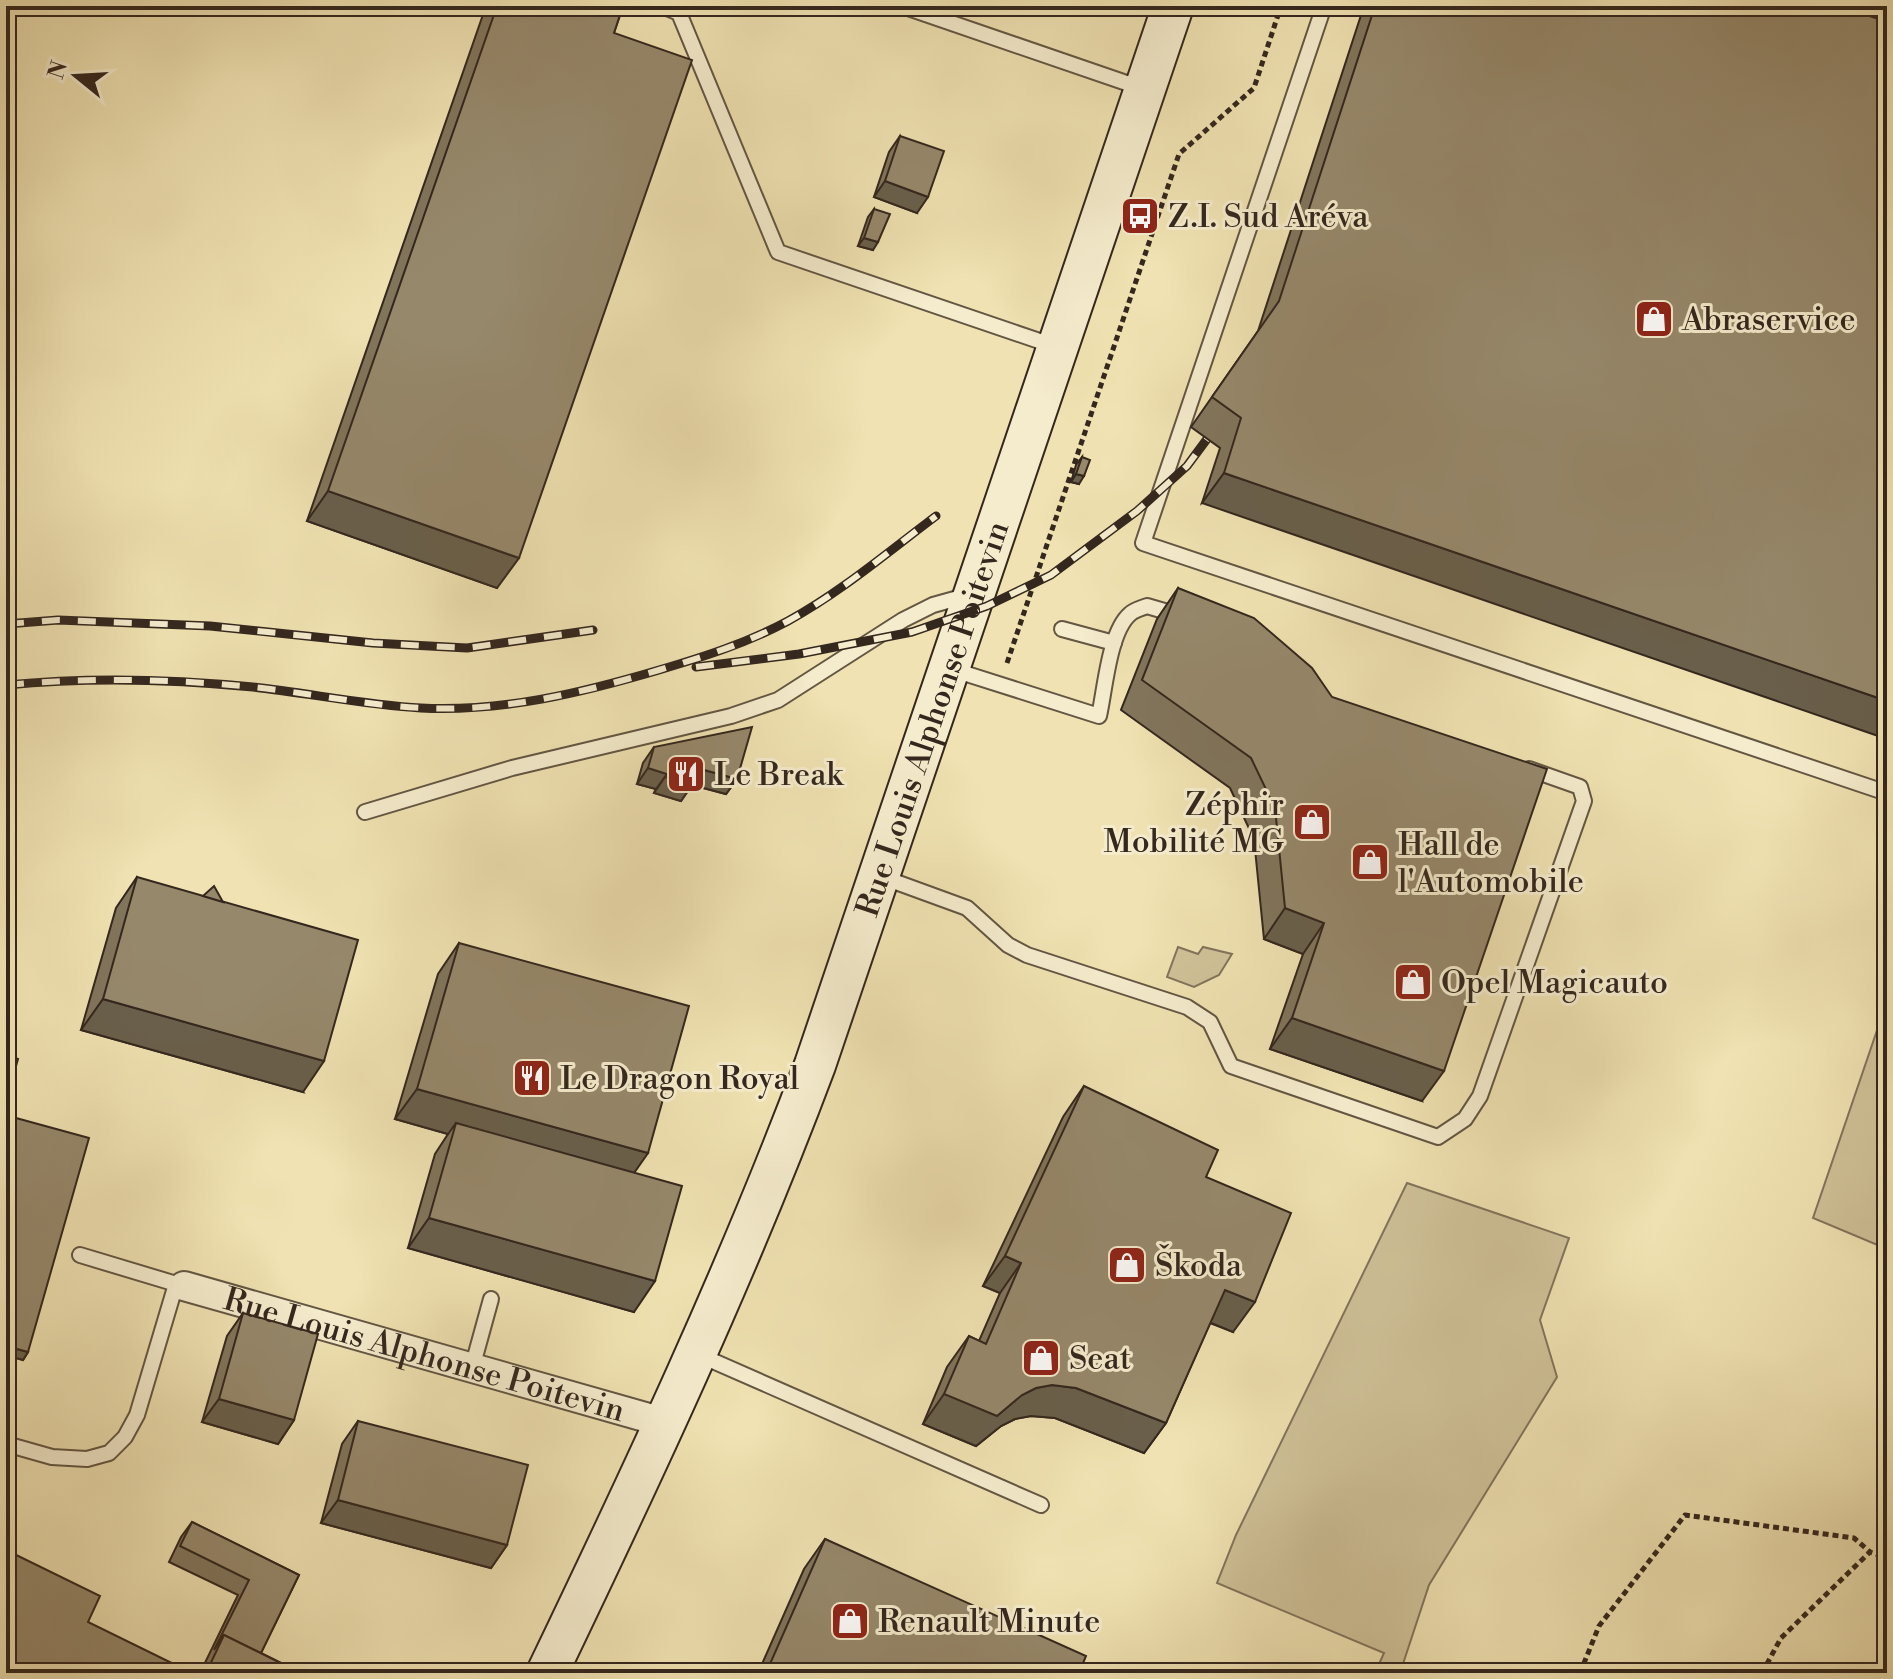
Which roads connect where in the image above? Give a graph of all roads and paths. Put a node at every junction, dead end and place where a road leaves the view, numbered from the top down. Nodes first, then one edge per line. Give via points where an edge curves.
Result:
1 (662, 6) edge
2 (902, 6) edge
3 (1173, 6) edge
4 (1281, 6) edge
5 (1324, 6) edge
6 (1145, 89) junction
7 (1058, 348) junction
8 (975, 593) junction
9 (1198, 623) edge
10 (1062, 629) dead end
11 (1114, 643) junction
12 (948, 668) junction
13 (1000, 685) junction
14 (1522, 766) edge
15 (1887, 793) edge
16 (365, 812) dead end
17 (878, 876) junction
18 (80, 1255) dead end
19 (180, 1285) junction
20 (491, 1299) dead end
21 (697, 1354) junction
22 (472, 1368) junction
23 (666, 1423) junction
24 (6, 1444) edge
25 (1041, 1505) dead end
26 (1870, 1552) junction
27 (1887, 1558) edge
28 (547, 1673) edge
29 (1580, 1673) edge
30 (1762, 1673) edge

1 - 7 lane via 679,13 778,252
2 - 6 lane
3 - 6 street, Rue Louis Alphonse Poitevin
4 - 13 path via 1254,88 1179,154
5 - 15 lane via 1143,543
6 - 7 street, Rue Louis Alphonse Poitevin
7 - 8 street, Rue Louis Alphonse Poitevin
8 - 12 street, Rue Louis Alphonse Poitevin
8 - 16 lane via 903,620 778,700
9 - 11 lane via 1147,606 1131,613
10 - 11 lane
11 - 13 lane via 1099,716
12 - 13 lane
12 - 17 street, Rue Louis Alphonse Poitevin
14 - 17 lane via 1580,787 1584,801 1480,1096 1465,1119 1438,1137 1231,1066 1210,1022 1187,1007 1027,955 967,908
17 - 21 street, Rue Louis Alphonse Poitevin via 769,1189
18 - 19 lane
19 - 22 street, Rue Louis Alphonse Poitevin
19 - 24 lane via 137,1415 109,1453 87,1459 52,1457
20 - 22 lane
21 - 23 street, Rue Louis Alphonse Poitevin
21 - 25 lane
22 - 23 street, Rue Louis Alphonse Poitevin
23 - 28 street, Rue Louis Alphonse Poitevin
26 - 27 path
26 - 29 path via 1854,1538 1685,1515 1599,1626
26 - 30 path via 1781,1638

